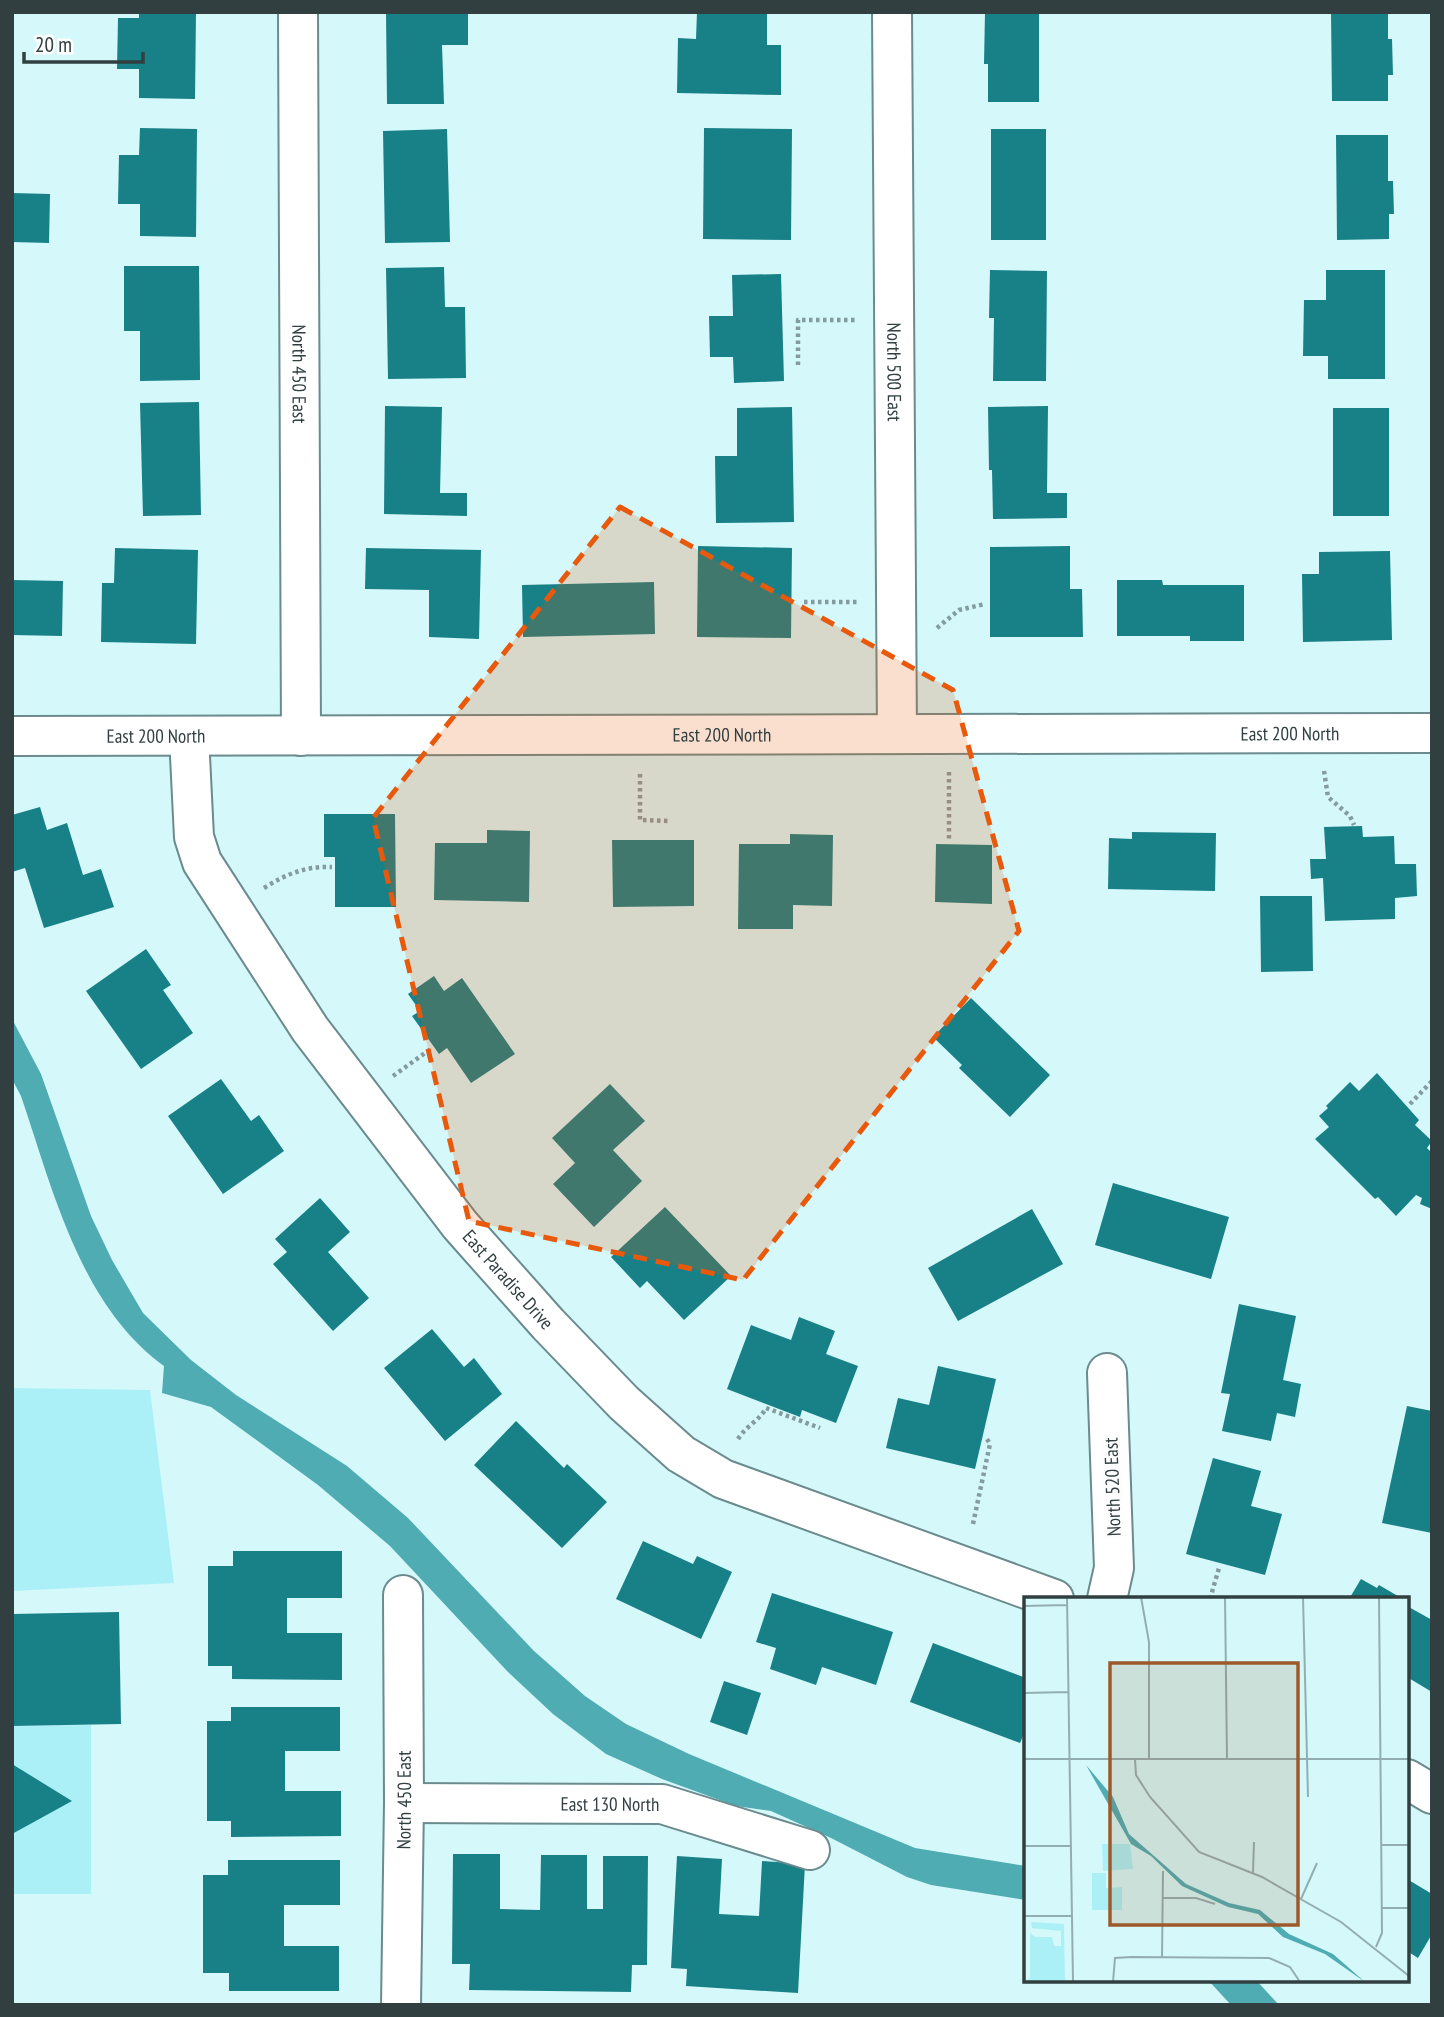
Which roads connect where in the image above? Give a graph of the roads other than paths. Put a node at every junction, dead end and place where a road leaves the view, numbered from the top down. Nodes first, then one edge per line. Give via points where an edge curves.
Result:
1 (298, 12) edge
2 (892, 12) edge
3 (1432, 733) edge
4 (897, 734) junction
5 (12, 736) edge
6 (189, 736) junction
7 (302, 736) junction
8 (1107, 1373) dead end
9 (403, 1595) dead end
10 (1048, 1597) edge
11 (1107, 1597) edge
12 (1409, 1780) edge
13 (1432, 1794) edge
14 (404, 1803) junction
15 (810, 1850) dead end
16 (401, 2005) edge

1 - 7 street, North 450 East
2 - 4 street, North 500 East
3 - 4 street, East 200 North
4 - 7 street, East 200 North
5 - 6 street, East 200 North
6 - 7 street, East 200 North
6 - 10 street, East Paradise Drive via 194,837 202,862 310,1029 460,1225 624,1403 681,1454 723,1479
8 - 11 street, North 520 East via 1114,1567
9 - 14 street, North 450 East
12 - 13 street
14 - 15 street, East 130 North via 662,1804
14 - 16 street, North 450 East

